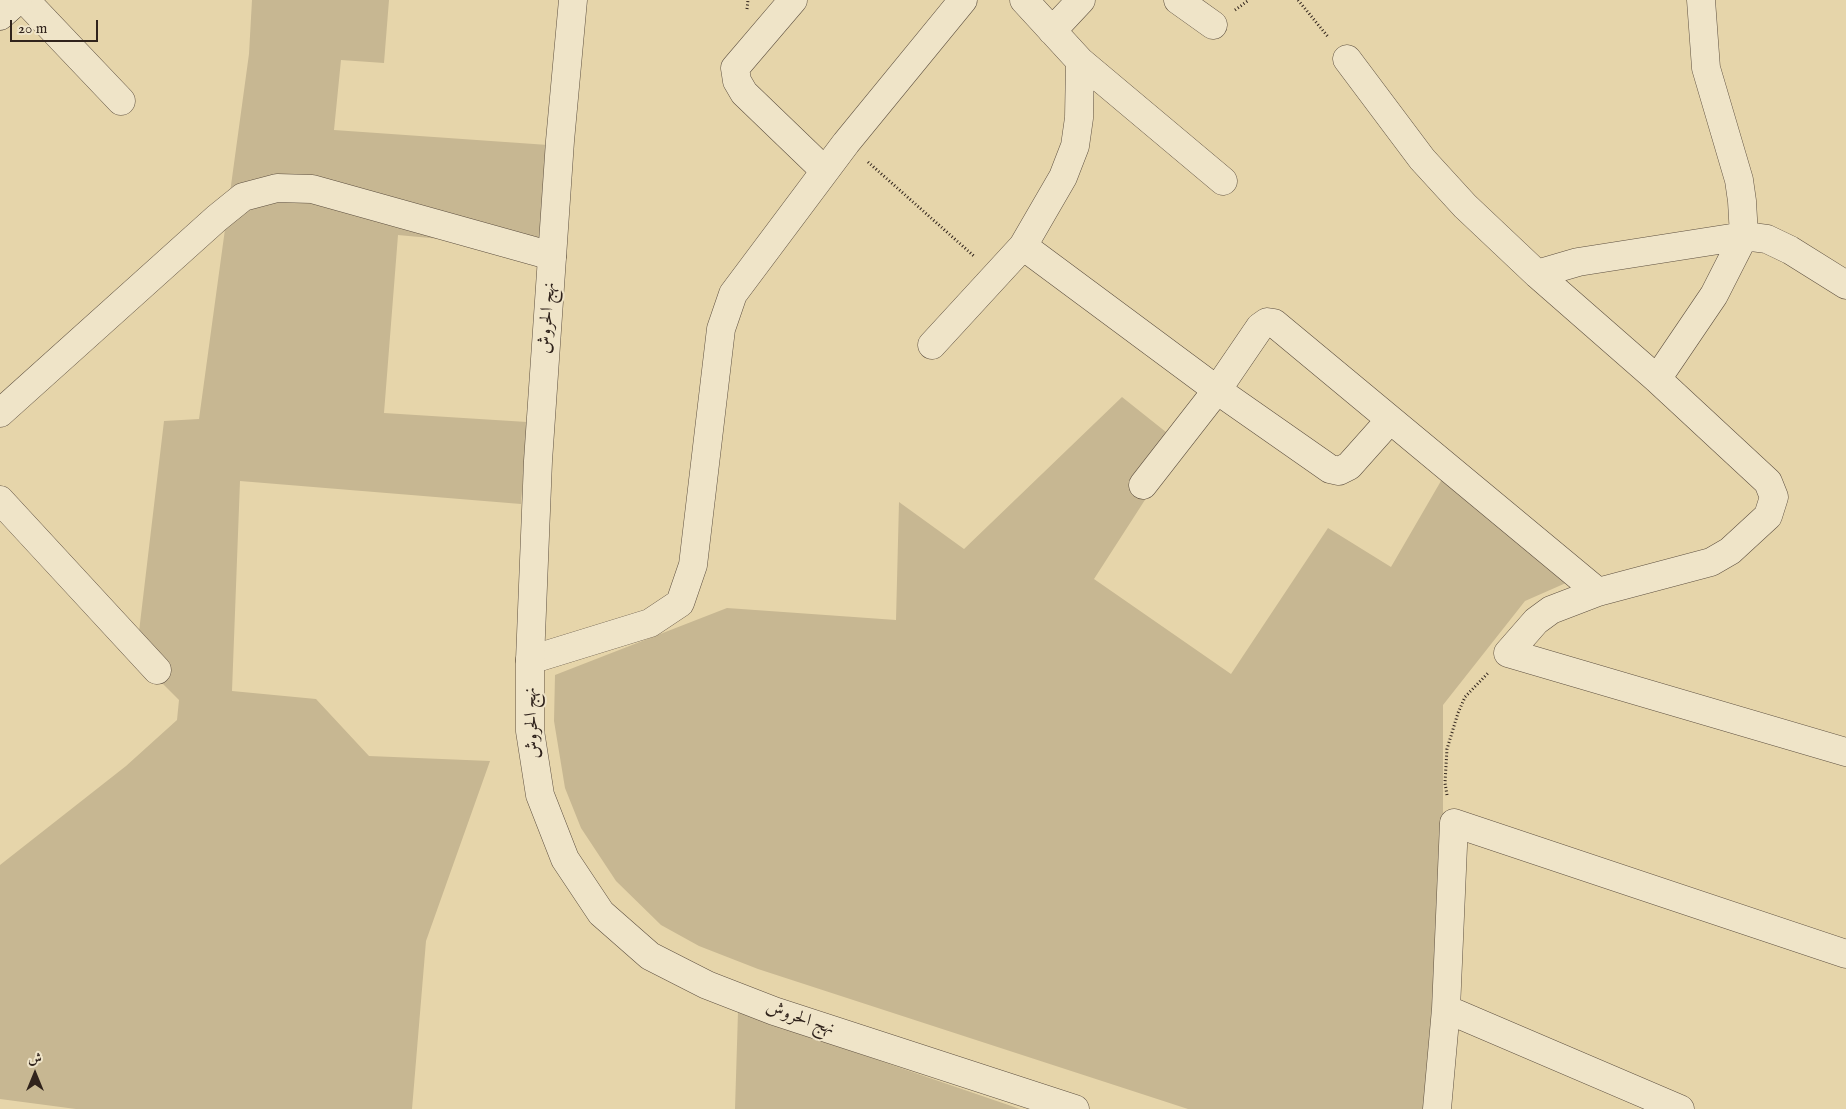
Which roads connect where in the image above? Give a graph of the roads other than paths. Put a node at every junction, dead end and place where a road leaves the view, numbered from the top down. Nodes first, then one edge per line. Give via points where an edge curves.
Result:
1 (18, 0) edge
2 (25, 0) edge
3 (573, 0) edge
4 (793, 0) edge
5 (962, 0) edge
6 (1024, 0) edge
7 (1081, 0) edge
8 (1178, 0) edge
9 (1701, 0) edge
10 (0, 16) edge
11 (1213, 25) dead end
12 (1052, 31) junction
13 (1347, 59) road end
14 (1080, 61) junction
15 (121, 101) dead end
16 (826, 171) junction
17 (1223, 181) dead end
18 (1744, 236) junction
19 (1023, 246) junction
20 (552, 256) junction
21 (1537, 274) junction
22 (1846, 285) edge
23 (932, 345) dead end
24 (1657, 379) junction
25 (1217, 390) junction
26 (0, 413) edge
27 (1390, 420) junction
28 (1143, 485) dead end
29 (0, 500) edge
30 (1598, 592) junction
31 (530, 660) junction
32 (157, 670) dead end
33 (1846, 752) edge
34 (1846, 954) edge
35 (1446, 1009) junction
36 (1075, 1109) edge
37 (1437, 1109) edge
38 (1680, 1109) edge

1 - 10 street
2 - 15 street
3 - 20 street, نهج الحروش
4 - 16 street via 735,68 737,81 744,92
5 - 16 street
6 - 12 street
7 - 12 street
8 - 11 street
9 - 18 street via 1706,68 1739,180
12 - 14 street
13 - 21 street via 1422,159 1465,206
14 - 17 street
14 - 19 street via 1075,146 1063,177
16 - 31 street via 732,294 721,329 693,565 680,603 650,623
18 - 21 street via 1578,262
18 - 22 street via 1767,239 1790,250
18 - 24 street via 1714,295
19 - 23 street
19 - 25 street
20 - 26 street via 312,189 277,188 243,197
20 - 31 street, نهج الحروش via 538,461
21 - 24 street
24 - 30 street via 1768,482 1774,497 1768,516 1730,551 1711,562
25 - 27 street via 1339,471 1349,466
25 - 27 street via 1260,327 1267,322 1274,323
25 - 28 street
27 - 30 street
29 - 32 street
30 - 33 street via 1551,610 1536,621 1508,653
31 - 36 street, نهج الحروش via 530,731 540,795 565,859 601,913 650,956 707,985 774,1011
34 - 35 street via 1454,823
35 - 37 street
35 - 38 street

